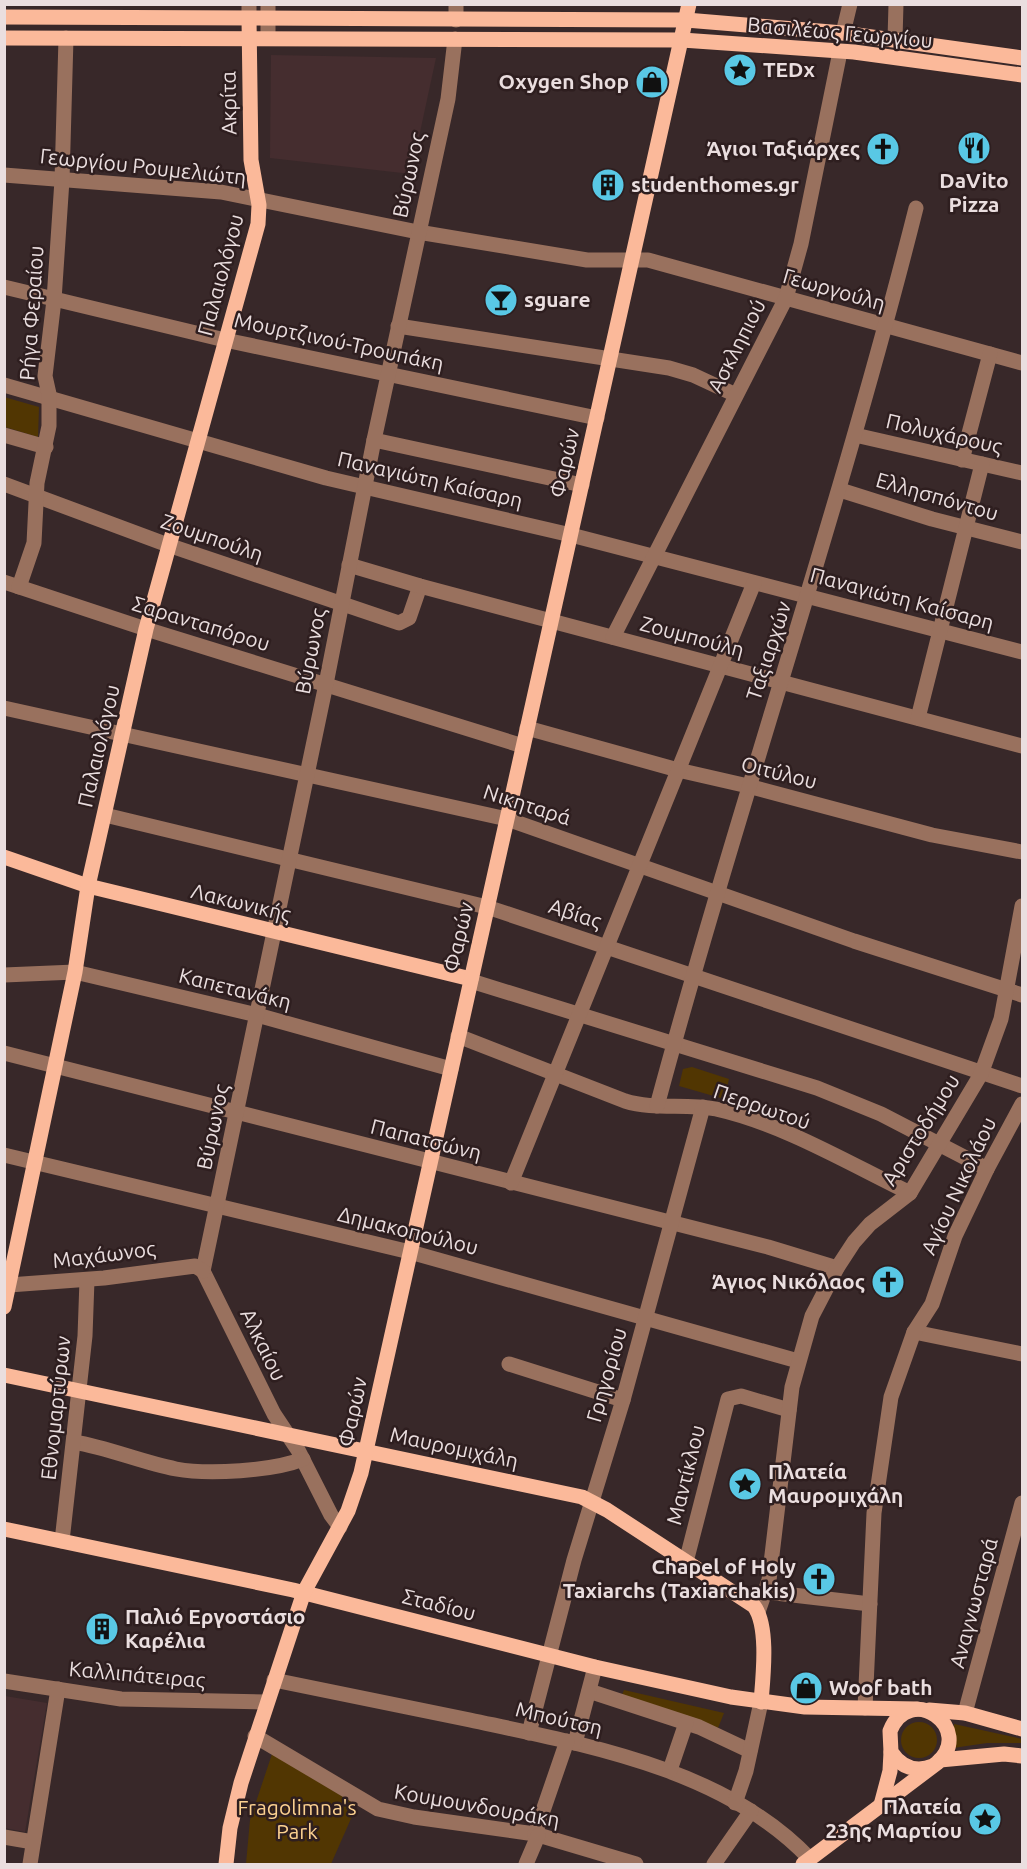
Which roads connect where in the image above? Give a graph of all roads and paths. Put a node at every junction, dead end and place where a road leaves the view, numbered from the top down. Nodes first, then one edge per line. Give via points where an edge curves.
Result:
1 (456, 4) edge
2 (689, 4) edge
3 (850, 4) edge
4 (896, 4) edge
5 (249, 12) edge
6 (268, 12) edge
7 (4, 17) edge
8 (456, 20) junction
9 (686, 20) junction
10 (843, 33) junction
11 (4, 38) edge
12 (66, 38) junction
13 (249, 38) junction
14 (268, 38) junction
15 (455, 39) junction
16 (895, 39) junction
17 (682, 40) junction
18 (840, 52) junction
19 (1023, 58) edge
20 (1023, 75) edge
21 (4, 175) edge
22 (62, 180) junction
23 (259, 200) junction
24 (916, 208) dead end
25 (418, 232) junction
26 (633, 259) junction
27 (4, 287) edge
28 (786, 297) junction
29 (54, 300) junction
30 (398, 326) junction
31 (886, 326) junction
32 (225, 340) junction
33 (990, 354) junction
34 (610, 358) junction
35 (1023, 363) edge
36 (388, 373) junction
37 (4, 385) edge
38 (736, 395) junction
39 (49, 398) junction
40 (597, 418) junction
41 (4, 435) edge
42 (855, 435) junction
43 (197, 440) junction
44 (374, 440) junction
45 (46, 447) junction
46 (962, 460) junction
47 (982, 464) junction
48 (1023, 473) edge
49 (4, 484) edge
50 (582, 485) junction
51 (364, 488) junction
52 (840, 490) junction
53 (36, 497) junction
54 (966, 528) junction
55 (571, 535) junction
56 (1023, 542) edge
57 (168, 545) junction
58 (652, 556) junction
59 (349, 565) junction
60 (754, 583) junction
61 (12, 585) edge
62 (420, 586) junction
63 (808, 597) junction
64 (341, 604) junction
65 (551, 621) junction
66 (146, 629) junction
67 (941, 631) junction
68 (613, 637) junction
69 (1023, 652) edge
70 (720, 666) junction
71 (780, 682) junction
72 (326, 684) junction
73 (4, 708) edge
74 (918, 718) junction
75 (527, 728) junction
76 (124, 734) junction
77 (523, 746) junction
78 (1023, 746) edge
79 (678, 770) junction
80 (307, 774) junction
81 (748, 786) junction
82 (105, 815) junction
83 (507, 819) junction
84 (1023, 852) edge
85 (4, 856) edge
86 (289, 859) junction
87 (639, 866) junction
88 (88, 886) junction
89 (717, 893) junction
90 (1023, 906) edge
91 (487, 907) junction
92 (274, 933) junction
93 (606, 946) junction
94 (75, 972) junction
95 (4, 975) edge
96 (694, 975) junction
97 (471, 980) junction
98 (1015, 993) edge
99 (257, 1015) junction
100 (578, 1015) junction
101 (458, 1036) junction
102 (674, 1046) junction
103 (4, 1053) edge
104 (55, 1066) junction
105 (451, 1069) junction
106 (555, 1074) junction
107 (981, 1074) junction
108 (1023, 1086) edge
109 (1023, 1104) edge
110 (657, 1106) junction
111 (703, 1107) junction
112 (237, 1113) junction
113 (939, 1145) junction
114 (4, 1155) edge
115 (35, 1162) junction
116 (430, 1163) junction
117 (987, 1169) junction
118 (511, 1183) junction
119 (910, 1193) junction
120 (218, 1207) junction
121 (672, 1223) junction
122 (410, 1251) junction
123 (8, 1267) edge
124 (837, 1268) junction
125 (203, 1271) junction
126 (87, 1280) junction
127 (9, 1285) junction
128 (4, 1307) edge
129 (646, 1317) junction
130 (914, 1332) junction
131 (1023, 1354) edge
132 (798, 1361) junction
133 (509, 1364) dead end
134 (4, 1375) edge
135 (79, 1390) junction
136 (623, 1400) junction
137 (789, 1410) junction
138 (288, 1436) junction
139 (74, 1442) junction
140 (365, 1451) junction
141 (303, 1459) junction
142 (592, 1501) junction
143 (1023, 1503) edge
144 (340, 1527) junction
145 (4, 1529) edge
146 (62, 1541) junction
147 (1017, 1545) edge
148 (686, 1562) junction
149 (304, 1592) junction
150 (767, 1592) junction
151 (870, 1604) junction
152 (758, 1612) junction
153 (548, 1654) junction
154 (595, 1666) junction
155 (274, 1680) junction
156 (4, 1681) edge
157 (58, 1689) junction
158 (589, 1691) junction
159 (267, 1702) junction
160 (761, 1702) junction
161 (866, 1708) junction
162 (919, 1710) junction
163 (965, 1713) junction
164 (686, 1723) junction
165 (1023, 1729) edge
166 (530, 1733) junction
167 (255, 1736) junction
168 (571, 1742) junction
169 (890, 1748) junction
170 (750, 1751) junction
171 (1023, 1756) edge
172 (937, 1763) junction
173 (670, 1770) junction
174 (735, 1803) junction
175 (881, 1805) junction
176 (751, 1811) junction
177 (536, 1835) junction
178 (4, 1837) edge
179 (33, 1842) junction
180 (806, 1862) edge
181 (30, 1864) edge
182 (226, 1864) edge
183 (526, 1864) edge
184 (636, 1864) edge
185 (714, 1864) edge

1 - 8 street
2 - 9 main road, Φαρών
3 - 10 street
4 - 16 street
5 - 6 main road, Βασιλέως Γεωργίου
5 - 7 main road, Βασιλέως Γεωργίου
5 - 13 main road, Ακρίτα
6 - 8 main road, Βασιλέως Γεωργίου
6 - 14 street
8 - 9 main road, Βασιλέως Γεωργίου
9 - 10 main road, Βασιλέως Γεωργίου
9 - 17 main road, Φαρών
10 - 16 main road, Βασιλέως Γεωργίου
11 - 12 main road, Βασιλέως Γεωργίου
12 - 13 main road, Βασιλέως Γεωργίου
12 - 22 street, Ρήγα Φεραίου
13 - 14 main road, Βασιλέως Γεωργίου
13 - 23 main road, Ακρίτα via 251,160
14 - 15 main road, Βασιλέως Γεωργίου
15 - 17 main road, Βασιλέως Γεωργίου
15 - 25 street, Βύρωνος via 448,99
16 - 19 main road, Βασιλέως Γεωργίου
17 - 18 main road, Βασιλέως Γεωργίου
17 - 26 main road, Φαρών
18 - 20 main road, Βασιλέως Γεωργίου
18 - 28 street, Ασκληπιού via 801,244
21 - 22 street, Γεωργίου Ρουμελιώτη
22 - 23 street, Γεωργίου Ρουμελιώτη via 215,192
22 - 29 street, Ρήγα Φεραίου
23 - 25 street, Γεωργίου Ρουμελιώτη
23 - 32 main road, Παλαιολόγου via 257,232
24 - 31 street, Ταξιαρχών
25 - 26 street, Γεωργίου Ρουμελιώτη via 587,260
25 - 30 street, Βύρωνος
26 - 28 street, Γεωργούλη
26 - 34 main road, Φαρών
27 - 29 street, Μουρτζινού-Τρουπάκη
28 - 31 street, Γεωργούλη
28 - 38 street, Ασκληπιού
29 - 32 street, Μουρτζινού-Τρουπάκη
29 - 39 street, Ρήγα Φεραίου via 45,376
30 - 34 street
30 - 36 street, Βύρωνος
31 - 33 street, Γεωργούλη
31 - 42 street, Ταξιαρχών
32 - 36 street, Μουρτζινού-Τρουπάκη
32 - 43 main road, Παλαιολόγου
33 - 35 street, Γεωργούλη
33 - 46 street
34 - 38 street via 681,371
34 - 40 main road, Φαρών
36 - 40 street, Μουρτζινού-Τρουπάκη
36 - 44 street, Βύρωνος
37 - 39 street, Παναγιώτη Καίσαρη
38 - 58 street, Ασκληπιού
39 - 43 street, Παναγιώτη Καίσαρη
39 - 45 street, Ρήγα Φεραίου
40 - 50 main road, Φαρών
41 - 45 street
42 - 46 street, Πολυχάρους
42 - 52 street, Ταξιαρχών
43 - 51 street, Παναγιώτη Καίσαρη
43 - 57 main road, Παλαιολόγου
44 - 50 street
44 - 51 street, Βύρωνος
45 - 53 street, Ρήγα Φεραίου
46 - 47 street, Πολυχάρους
47 - 48 street, Πολυχάρους
47 - 54 street
49 - 53 street, Ζουμπούλη
50 - 55 main road, Φαρών
51 - 55 street, Παναγιώτη Καίσαρη
51 - 59 street, Βύρωνος
52 - 54 street, Ελλησπόντου
52 - 63 street, Ταξιαρχών
53 - 57 street, Ζουμπούλη
53 - 61 street, Ρήγα Φεραίου via 34,543
54 - 56 street, Ελλησπόντου
54 - 67 street
55 - 58 street, Παναγιώτη Καίσαρη
55 - 65 main road, Φαρών
57 - 64 street, Ζουμπούλη
57 - 66 main road, Παλαιολόγου
58 - 60 street, Παναγιώτη Καίσαρη
58 - 68 street, Ασκληπιού
59 - 62 street, Ζουμπούλη
59 - 64 street, Βύρωνος
60 - 63 street, Παναγιώτη Καίσαρη
60 - 70 street
61 - 66 street, Σαρανταπόρου
62 - 64 street, Ζουμπούλη via 409,618 403,623
62 - 65 street, Ζουμπούλη
63 - 67 street, Παναγιώτη Καίσαρη
63 - 71 street, Ταξιαρχών
64 - 72 street, Βύρωνος
65 - 68 street, Ζουμπούλη
65 - 75 main road, Φαρών
66 - 72 street, Σαρανταπόρου
66 - 76 main road, Παλαιολόγου
67 - 69 street, Παναγιώτη Καίσαρη
67 - 74 street
68 - 70 street, Ζουμπούλη
70 - 71 street, Ζουμπούλη
70 - 79 street
71 - 74 street, Ζουμπούλη
71 - 81 street, Ταξιαρχών
72 - 77 street, Σαρανταπόρου
72 - 80 street, Βύρωνος
73 - 76 street, Νικηταρά
74 - 78 street, Ζουμπούλη
75 - 77 main road, Φαρών
75 - 79 street, Οιτύλου
76 - 80 street, Νικηταρά
76 - 82 main road, Παλαιολόγου
77 - 83 main road, Φαρών
79 - 81 street, Οιτύλου
79 - 87 street
80 - 83 street, Νικηταρά
80 - 86 street, Βύρωνος
81 - 84 street, Οιτύλου via 932,835
81 - 89 street, Ταξιαρχών
82 - 86 street, Αβίας
82 - 88 main road, Παλαιολόγου
83 - 87 street, Νικηταρά
83 - 91 main road, Φαρών
85 - 88 main road, Λακωνικής
86 - 91 street, Αβίας
86 - 92 street, Βύρωνος
87 - 89 street, Νικηταρά
87 - 93 street
88 - 92 main road, Λακωνικής
88 - 94 main road, Παλαιολόγου
89 - 96 street, Ταξιαρχών
89 - 98 street, Νικηταρά
90 - 98 street, Αριστοδήμου
91 - 93 street, Αβίας
91 - 97 main road, Φαρών
92 - 97 main road, Λακωνικής
92 - 99 street, Βύρωνος
93 - 96 street, Αβίας
93 - 100 street
94 - 95 street, Καπετανάκη
94 - 99 street, Καπετανάκη
94 - 104 main road, Παλαιολόγου
96 - 102 street, Ταξιαρχών
96 - 107 street, Αβίας
97 - 100 street
97 - 101 main road, Φαρών
98 - 107 street, Αριστοδήμου
99 - 105 street, Καπετανάκη
99 - 112 street, Βύρωνος
100 - 102 street
100 - 106 street
101 - 105 main road, Φαρών
101 - 106 street, Περρωτού
102 - 110 street, Ταξιαρχών
102 - 113 street via 817,1088 881,1114
103 - 104 street, Παπατσώνη
104 - 112 street, Παπατσώνη
104 - 115 main road, Παλαιολόγου
105 - 116 main road, Φαρών
106 - 110 street, Περρωτού via 644,1107
106 - 118 street
107 - 108 street, Αβίας
107 - 113 street, Αριστοδήμου
109 - 117 street, Αγίου Νικολάου
110 - 111 street, Περρωτού
111 - 119 street, Περρωτού via 783,1133
111 - 121 street, Γρηγορίου
112 - 116 street, Παπατσώνη
112 - 120 street, Βύρωνος
113 - 117 street
113 - 119 street, Αριστοδήμου
114 - 115 street, Δημακοπούλου
115 - 120 street, Δημακοπούλου
115 - 123 main road, Παλαιολόγου
116 - 118 street, Παπατσώνη
116 - 122 main road, Φαρών
117 - 130 street, Αγίου Νικολάου via 949,1250 932,1304
118 - 121 street, Παπατσώνη
119 - 124 street, Αριστοδήμου via 870,1224
120 - 122 street, Δημακοπούλου
120 - 125 street, Βύρωνος
121 - 124 street, Παπατσώνη
121 - 129 street, Γρηγορίου
122 - 129 street, Δημακοπούλου
122 - 140 main road, Φαρών
123 - 127 main road, Παλαιολόγου
124 - 132 street, Αριστοδήμου via 812,1316
125 - 126 street, Μαχάωνος via 195,1266
125 - 138 street, Αλκαίου
126 - 127 street, Μαχάωνος
126 - 135 street, Εθνομαρτύρων
127 - 128 main road, Παλαιολόγου
129 - 132 street, Δημακοπούλου
129 - 136 street, Γρηγορίου
130 - 131 street
130 - 151 street, Αγίου Νικολάου via 891,1397 884,1431 874,1513
132 - 137 street, Αριστοδήμου
133 - 136 street
134 - 135 main road, Μαυρομιχάλη
135 - 138 main road, Μαυρομιχάλη
135 - 139 street, Εθνομαρτύρων
136 - 142 street, Γρηγορίου
137 - 148 street, Μαντίκλου via 741,1396 728,1399
137 - 150 street, Αριστοδήμου
138 - 140 main road, Μαυρομιχάλη
138 - 141 street, Αλκαίου
139 - 141 street via 179,1469 259,1470
139 - 146 street, Εθνομαρτύρων
140 - 142 main road, Μαυρομιχάλη
140 - 144 main road, Φαρών via 354,1495
141 - 144 street, Αλκαίου
142 - 148 main road, Μαυρομιχάλη
142 - 153 street, Γρηγορίου
143 - 147 street, Αναγνωσταρά
144 - 149 main road, Φαρών
145 - 146 main road, Σταδίου
146 - 149 main road, Σταδίου
147 - 163 street, Αναγνωσταρά
148 - 152 main road, Μαυρομιχάλη
149 - 153 main road, Σταδίου
149 - 155 main road, Φαρών
150 - 151 street
150 - 152 street, Αριστοδήμου
151 - 161 street, Αγίου Νικολάου
152 - 160 main road via 762,1631
153 - 154 main road, Σταδίου
153 - 166 street, Γρηγορίου
154 - 158 street
154 - 160 main road, Σταδίου
155 - 159 main road, Φαρών
155 - 166 street, Μπούτση
156 - 157 street, Καλλιπάτειρας
157 - 159 street, Καλλιπάτειρας via 121,1699
157 - 179 street
158 - 164 street
158 - 168 street
159 - 167 main road, Φαρών
160 - 161 main road, Σταδίου
160 - 170 street
161 - 162 main road, Σταδίου
161 - 169 main road via 879,1719
162 - 163 main road, Σταδίου
162 - 169 main road via 904,1713 894,1723
162 - 172 main road via 935,1714 947,1729 948,1743
163 - 165 main road, Σταδίου
164 - 170 street
164 - 173 street
166 - 168 street, Μπούτση
167 - 177 street, Κουμουνδουράκη via 378,1809
167 - 182 main road, Φαρών via 231,1822
168 - 173 street, Μπούτση
168 - 177 street
169 - 172 main road via 907,1767 920,1769
169 - 175 main road via 890,1771
170 - 174 street
171 - 172 main road via 1004,1754
172 - 175 main road
173 - 174 street, Μπούτση
174 - 176 street, Μπούτση
175 - 180 main road
176 - 180 street, Μπούτση via 776,1826
176 - 185 street
177 - 183 street
177 - 184 street, Κουμουνδουράκη
178 - 179 street
179 - 181 street

